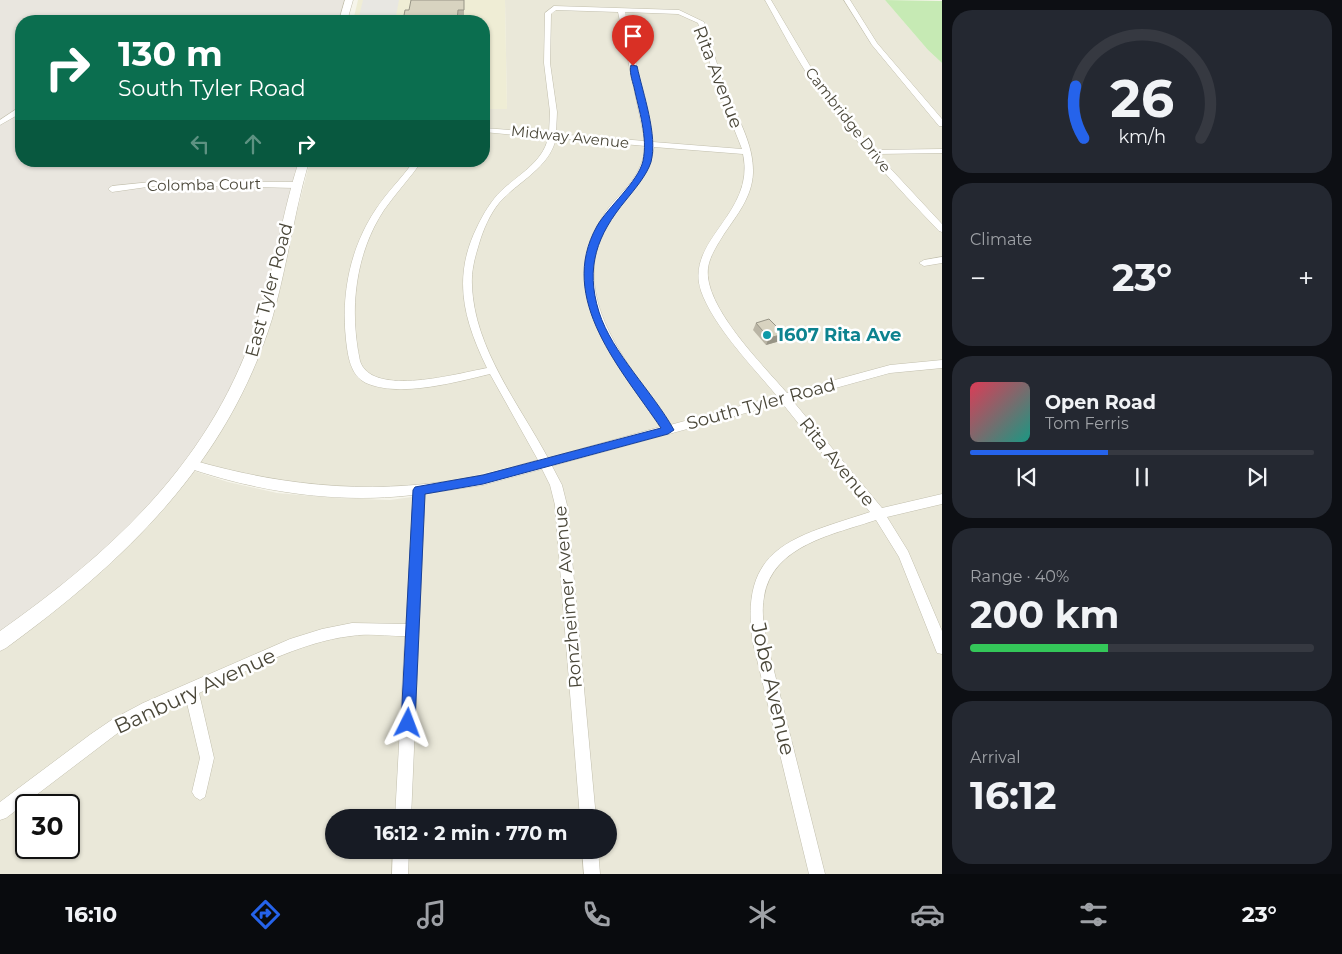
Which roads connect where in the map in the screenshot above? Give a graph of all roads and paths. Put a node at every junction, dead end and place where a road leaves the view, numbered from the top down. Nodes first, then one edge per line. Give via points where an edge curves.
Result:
1 (349, 0) edge
2 (768, 0) edge
3 (847, 0) edge
4 (621, 10) junction
5 (345, 15) edge
6 (15, 114) edge
7 (0, 123) edge
8 (942, 124) edge
9 (490, 131) edge
10 (552, 136) junction
11 (650, 145) junction
12 (942, 151) edge
13 (746, 152) junction
14 (871, 152) junction
15 (302, 167) edge
16 (414, 167) edge
17 (296, 184) junction
18 (112, 189) dead end
19 (942, 229) edge
20 (942, 260) edge
21 (924, 263) dead end
22 (942, 364) edge
23 (493, 370) junction
24 (784, 397) junction
25 (668, 430) junction
26 (545, 463) junction
27 (192, 465) junction
28 (419, 490) junction
29 (942, 499) edge
30 (879, 514) junction
31 (413, 630) junction
32 (0, 642) edge
33 (942, 648) edge
34 (190, 690) junction
35 (200, 792) dead end
36 (403, 809) edge
37 (587, 809) edge
38 (0, 812) edge
39 (401, 859) edge
40 (591, 859) edge
41 (400, 874) edge
42 (592, 874) edge
43 (817, 874) edge

1 - 5 street
2 - 14 street, Cambridge Drive via 818,85
3 - 8 street via 874,44
4 - 10 street, Ronzheimer Avenue via 565,7 548,14
4 - 11 street
4 - 13 street, Rita Avenue via 679,12 701,22
6 - 7 street
9 - 10 street, Midway Avenue
10 - 11 street, Midway Avenue
10 - 23 street, Ronzheimer Avenue via 546,154 491,207 470,253 468,304 476,335
11 - 13 street, Midway Avenue
11 - 25 street via 646,165 638,179 606,218 596,236 588,274 594,312 606,339
12 - 14 street
13 - 24 street, Rita Avenue via 747,186 736,212 709,249 703,262 702,277 710,303 720,319
14 - 19 street, Cambridge Drive
15 - 17 street, East Tyler Road
16 - 23 street via 376,217 355,265 350,320 355,367 361,376 387,385 446,380
17 - 18 street, Colomba Court via 161,183
17 - 27 street, East Tyler Road via 265,320 246,375
20 - 21 street
22 - 24 street, South Tyler Road via 890,369
23 - 26 street, Ronzheimer Avenue
24 - 25 street, South Tyler Road
24 - 30 street, Rita Avenue
25 - 26 street, South Tyler Road
26 - 28 street, South Tyler Road via 483,480
26 - 37 street, Ronzheimer Avenue via 561,505
27 - 28 street, South Tyler Road via 225,476 313,492 373,494
27 - 32 street via 150,515 92,572
28 - 31 street
29 - 30 street, Jobe Avenue
30 - 33 street, Rita Avenue via 904,555
30 - 43 street, Jobe Avenue via 793,545 765,572 757,596 760,643
31 - 34 street, Banbury Avenue via 352,629 322,634
31 - 36 street
34 - 35 street via 207,758
34 - 38 street, Banbury Avenue via 118,724
39 - 41 street
40 - 42 street

